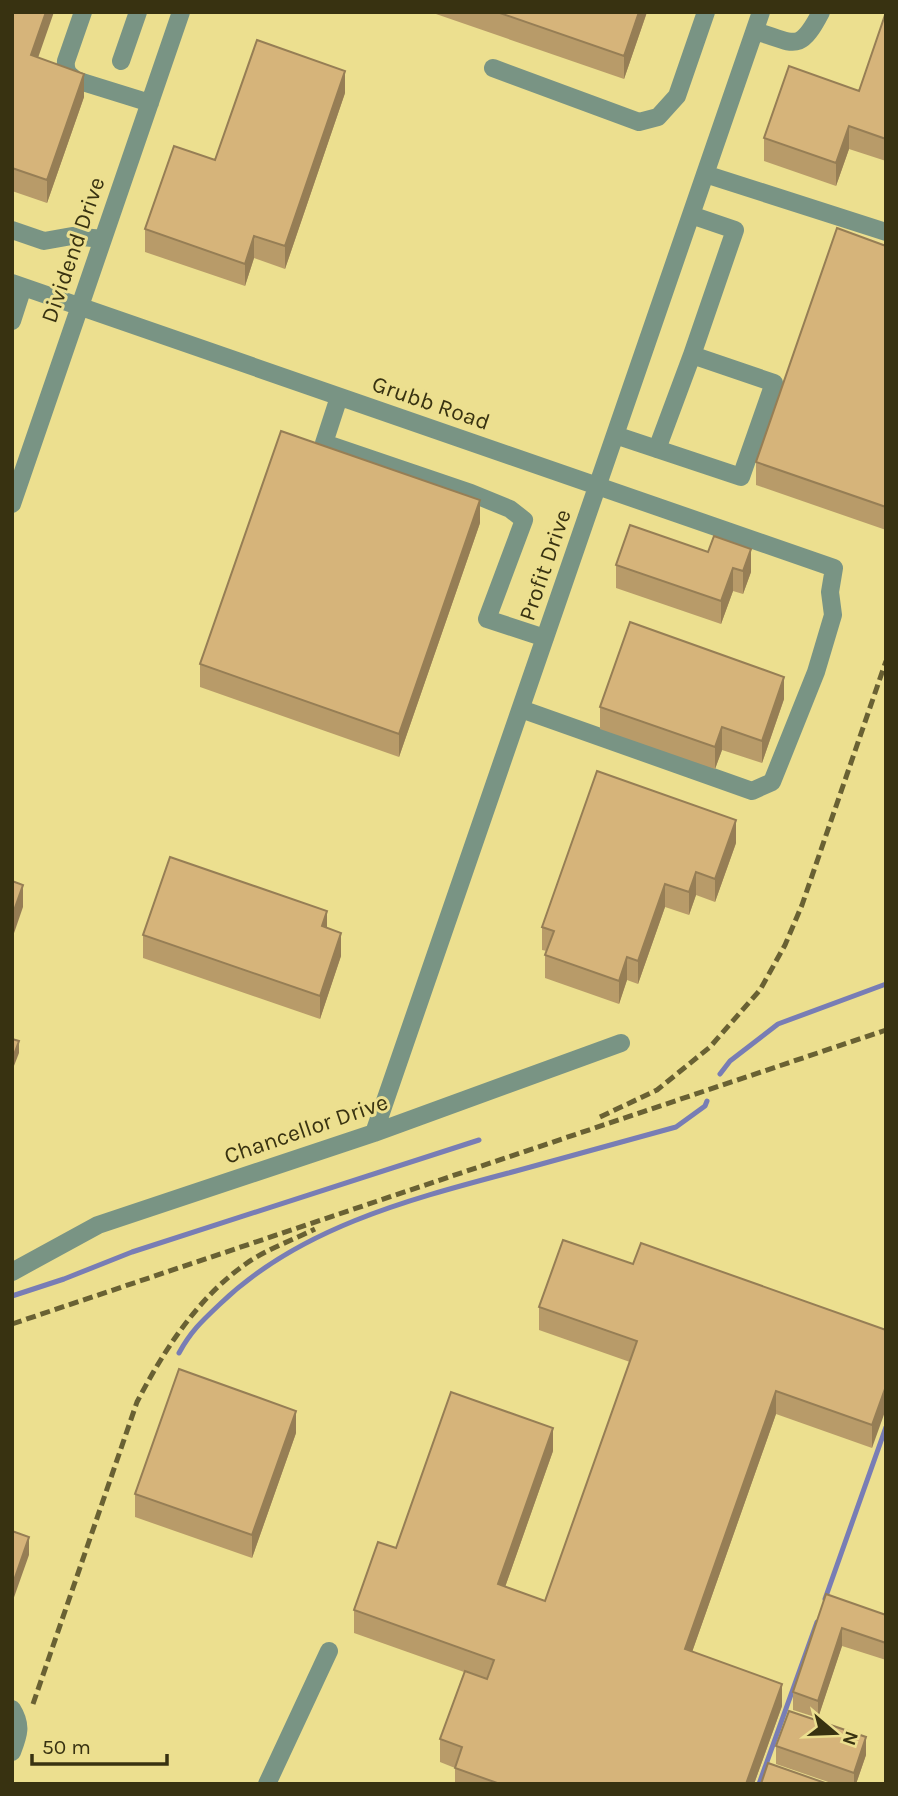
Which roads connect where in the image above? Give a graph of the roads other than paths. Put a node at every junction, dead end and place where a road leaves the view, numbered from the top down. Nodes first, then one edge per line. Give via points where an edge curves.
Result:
1 (83, 12) edge
2 (138, 12) edge
3 (181, 12) edge
4 (706, 12) edge
5 (761, 12) edge
6 (821, 12) edge
7 (755, 31) junction
8 (121, 61) dead end
9 (492, 68) dead end
10 (150, 103) junction
11 (705, 174) junction
12 (691, 215) junction
13 (12, 230) edge
14 (886, 232) edge
15 (103, 239) junction
16 (18, 285) edge
17 (80, 306) junction
18 (12, 321) edge
19 (692, 355) junction
20 (339, 397) junction
21 (615, 435) junction
22 (657, 449) junction
23 (19, 463) edge
24 (597, 486) junction
25 (12, 504) edge
26 (545, 638) junction
27 (521, 709) junction
28 (621, 1043) dead end
29 (374, 1133) junction
30 (12, 1272) edge
31 (329, 1651) dead end
32 (12, 1709) edge
33 (12, 1752) edge
34 (267, 1784) edge

1 - 10 street via 65,69 76,80
2 - 8 street
3 - 10 street, Dividend Drive
4 - 9 street via 677,96 658,117 639,122
5 - 7 street, Profit Drive
6 - 7 street via 802,41 794,43
7 - 11 street, Profit Drive
10 - 15 street, Dividend Drive
11 - 12 street, Profit Drive
11 - 14 street
12 - 19 street via 735,230
12 - 21 street, Profit Drive
13 - 15 street via 44,242 72,236
15 - 17 street, Dividend Drive
16 - 17 street, Grubb Road
16 - 18 street
17 - 20 street, Grubb Road
17 - 23 street, Dividend Drive
19 - 22 street
19 - 22 street via 774,383 741,477
20 - 24 street, Grubb Road
20 - 26 street via 324,443 471,493 524,520 487,619
21 - 22 street
21 - 24 street, Profit Drive
23 - 25 street, Dividend Drive
24 - 26 street, Profit Drive
24 - 27 street, Grubb Road via 834,568 833,615 816,673 772,782 752,791
26 - 27 street, Profit Drive
27 - 29 street, Profit Drive
28 - 29 street, Chancellor Drive
29 - 30 street, Chancellor Drive via 98,1224
31 - 34 street
32 - 33 street via 19,1721

